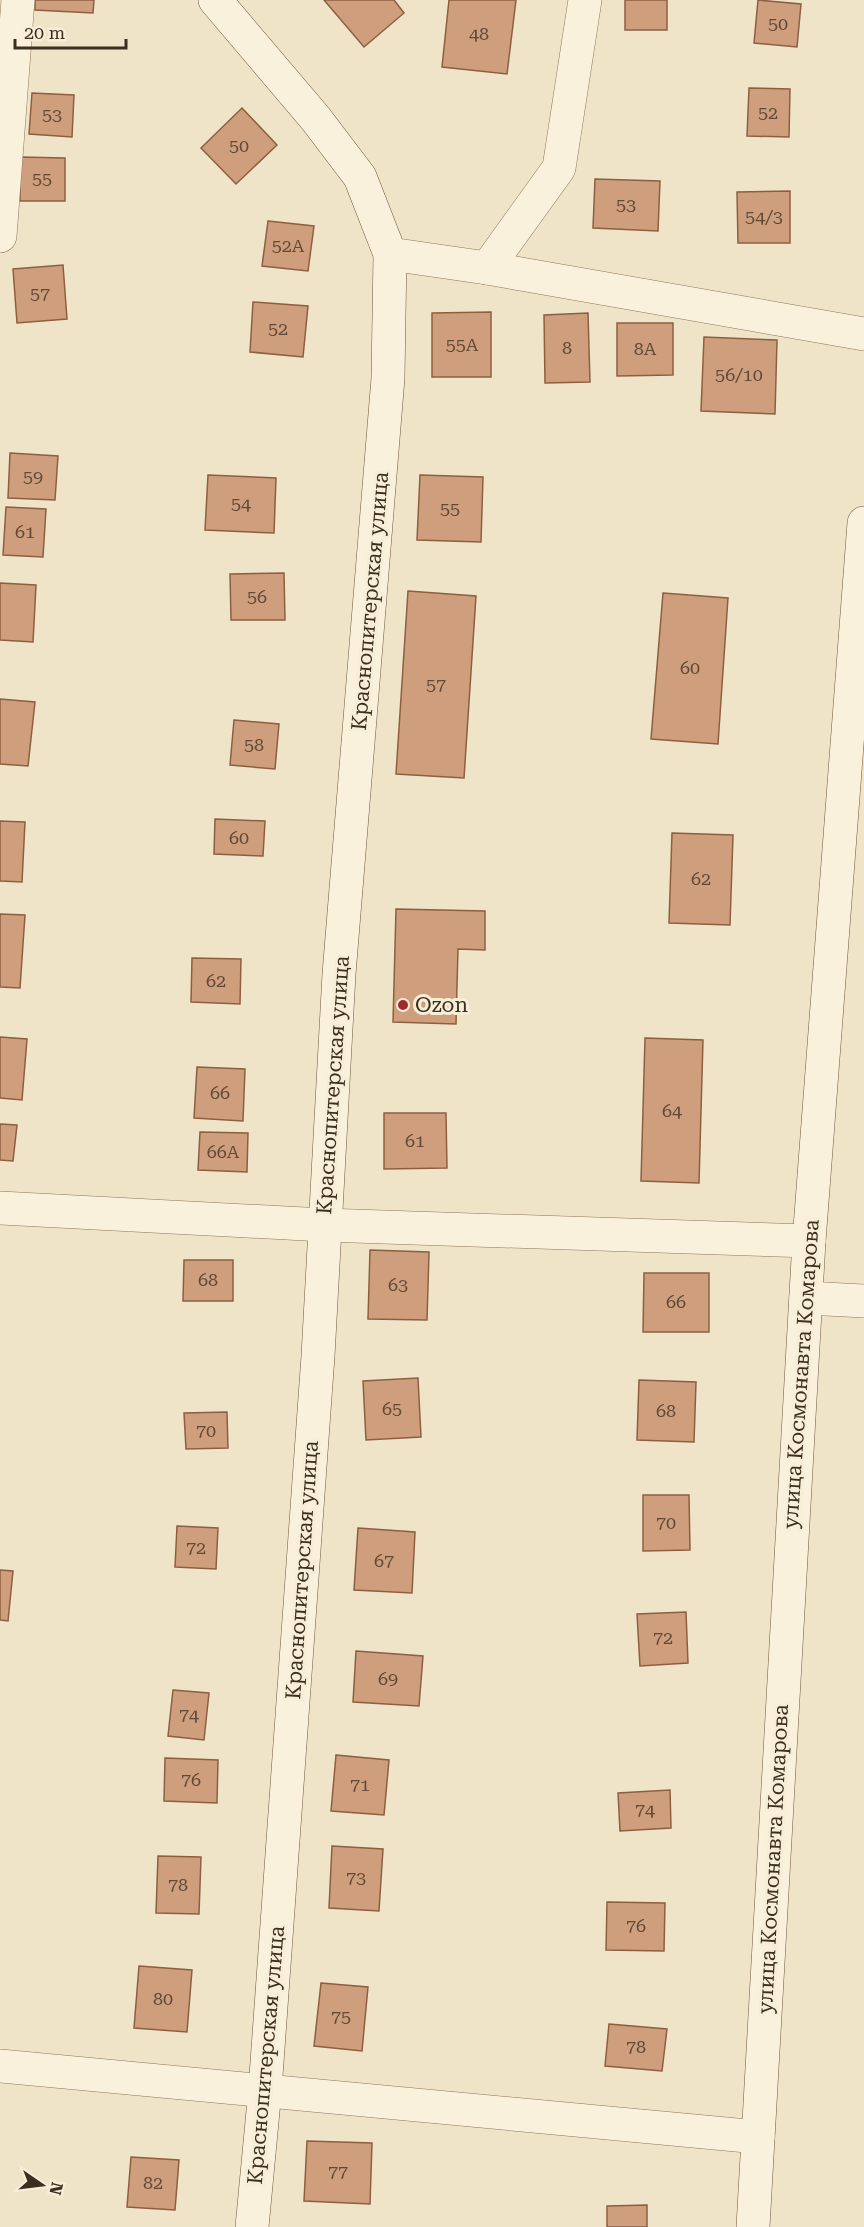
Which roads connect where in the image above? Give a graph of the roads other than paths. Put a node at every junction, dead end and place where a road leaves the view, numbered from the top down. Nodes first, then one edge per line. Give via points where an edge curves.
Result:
1 (18, 0) edge
2 (215, 0) edge
3 (585, 0) edge
4 (0, 236) edge
5 (390, 254) junction
6 (487, 268) junction
7 (864, 334) edge
8 (864, 523) edge
9 (0, 1208) edge
10 (324, 1224) junction
11 (809, 1241) junction
12 (806, 1298) junction
13 (864, 1300) edge
14 (0, 2066) edge
15 (265, 2090) junction
16 (758, 2137) junction
17 (252, 2227) edge
18 (753, 2227) edge

1 - 4 main road
2 - 5 main road, Краснопитерская улица via 360,177
3 - 6 main road via 559,168
5 - 6 main road
5 - 10 main road, Краснопитерская улица via 388,378 339,974
6 - 7 main road
8 - 11 main road, улица Космонавта Комарова
9 - 10 main road
10 - 11 main road
10 - 15 main road, Краснопитерская улица
11 - 12 main road, улица Космонавта Комарова
12 - 13 main road
12 - 16 main road, улица Космонавта Комарова
14 - 15 main road
15 - 16 main road
15 - 17 main road, Краснопитерская улица
16 - 18 main road, улица Космонавта Комарова

